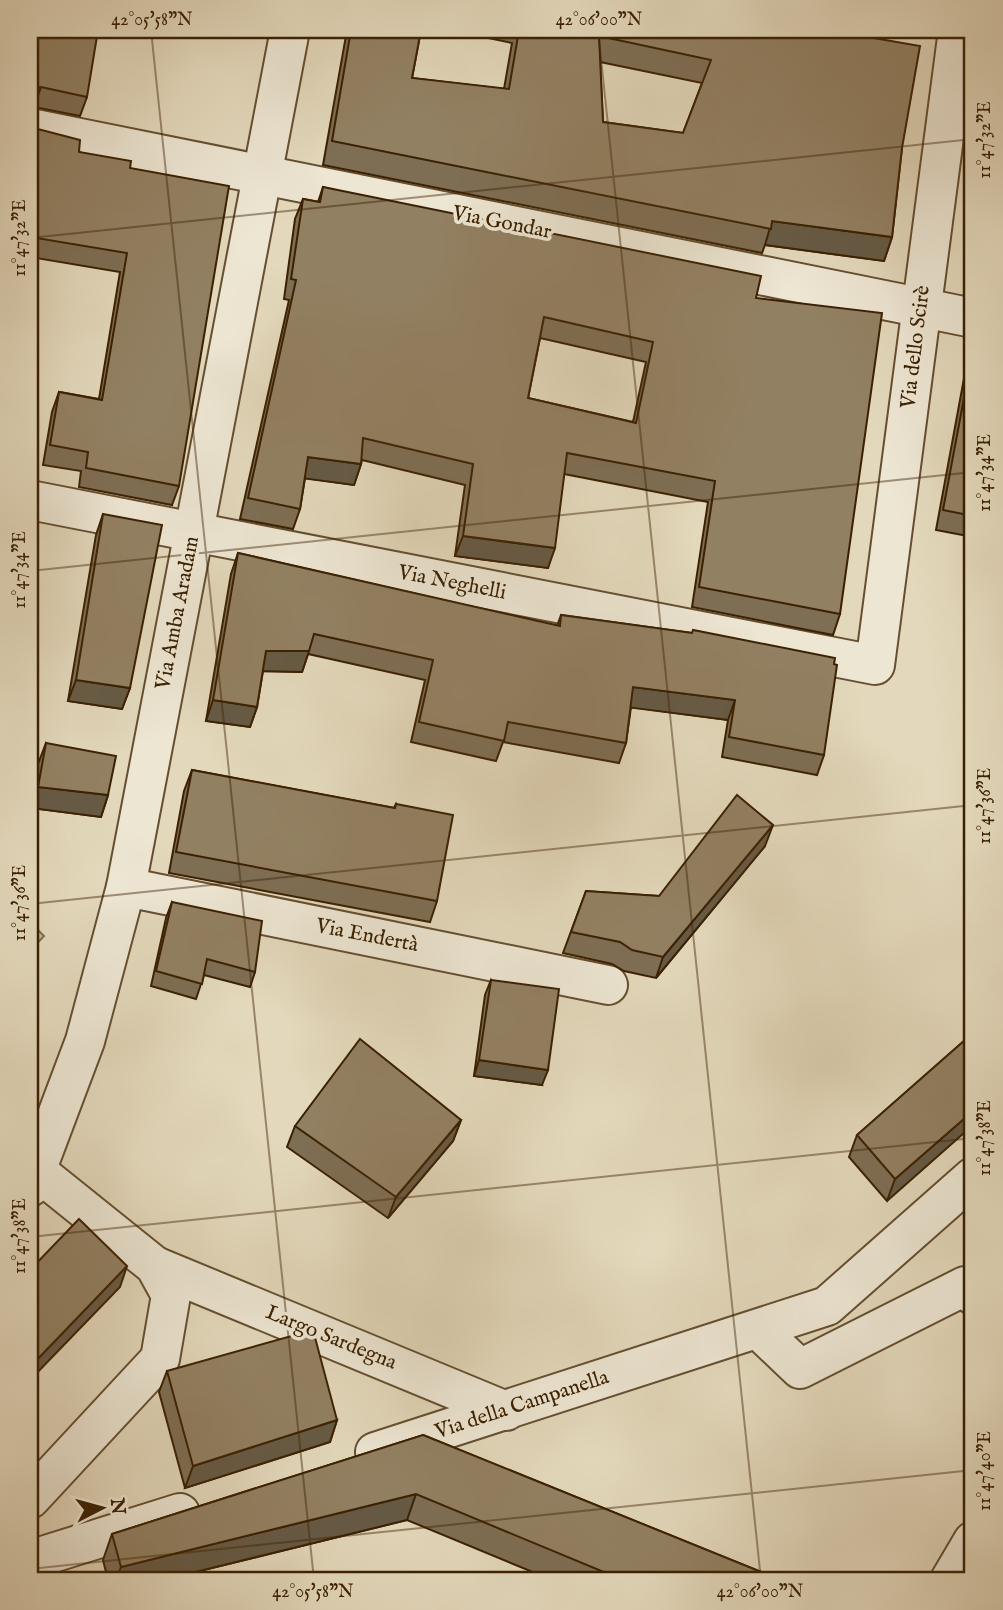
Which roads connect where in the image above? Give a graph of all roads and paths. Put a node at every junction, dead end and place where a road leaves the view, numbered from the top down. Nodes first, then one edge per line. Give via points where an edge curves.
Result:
1 (290, 30) edge
2 (958, 30) edge
3 (30, 128) edge
4 (262, 174) junction
5 (921, 307) junction
6 (973, 318) edge
7 (30, 500) edge
8 (194, 533) junction
9 (875, 665) joint
10 (126, 887) junction
11 (608, 985) dead end
12 (973, 1177) edge
13 (34, 1179) edge
14 (155, 1266) junction
15 (973, 1295) edge
16 (758, 1329) junction
17 (506, 1411) junction
18 (347, 1460) edge
19 (30, 1499) edge
20 (215, 1502) edge
21 (973, 1541) edge
22 (30, 1560) edge
23 (950, 1580) edge

1 - 4 street, Via Amba Aradam
2 - 5 street, Via dello Scirè
3 - 4 street, Via Gondar
4 - 5 street, Via Gondar
4 - 8 street, Via Amba Aradam
5 - 6 street, Via Gondar
5 - 9 street, Via dello Scirè
7 - 8 street, Via Neghelli
8 - 9 street, Via Neghelli
8 - 10 street, Via Amba Aradam
10 - 11 street, Via Endertà
10 - 13 street, Via Amba Aradam via 85,1041
12 - 16 street, Via della Campanella via 827,1306
13 - 14 street, Largo Sardegna
14 - 17 street, Largo Sardegna
14 - 19 street, Largo Sardegna via 171,1295 160,1359
15 - 16 street via 965,1286 800,1368
16 - 17 street, Via della Campanella
17 - 18 street, Via della Campanella
20 - 22 street
21 - 23 street

